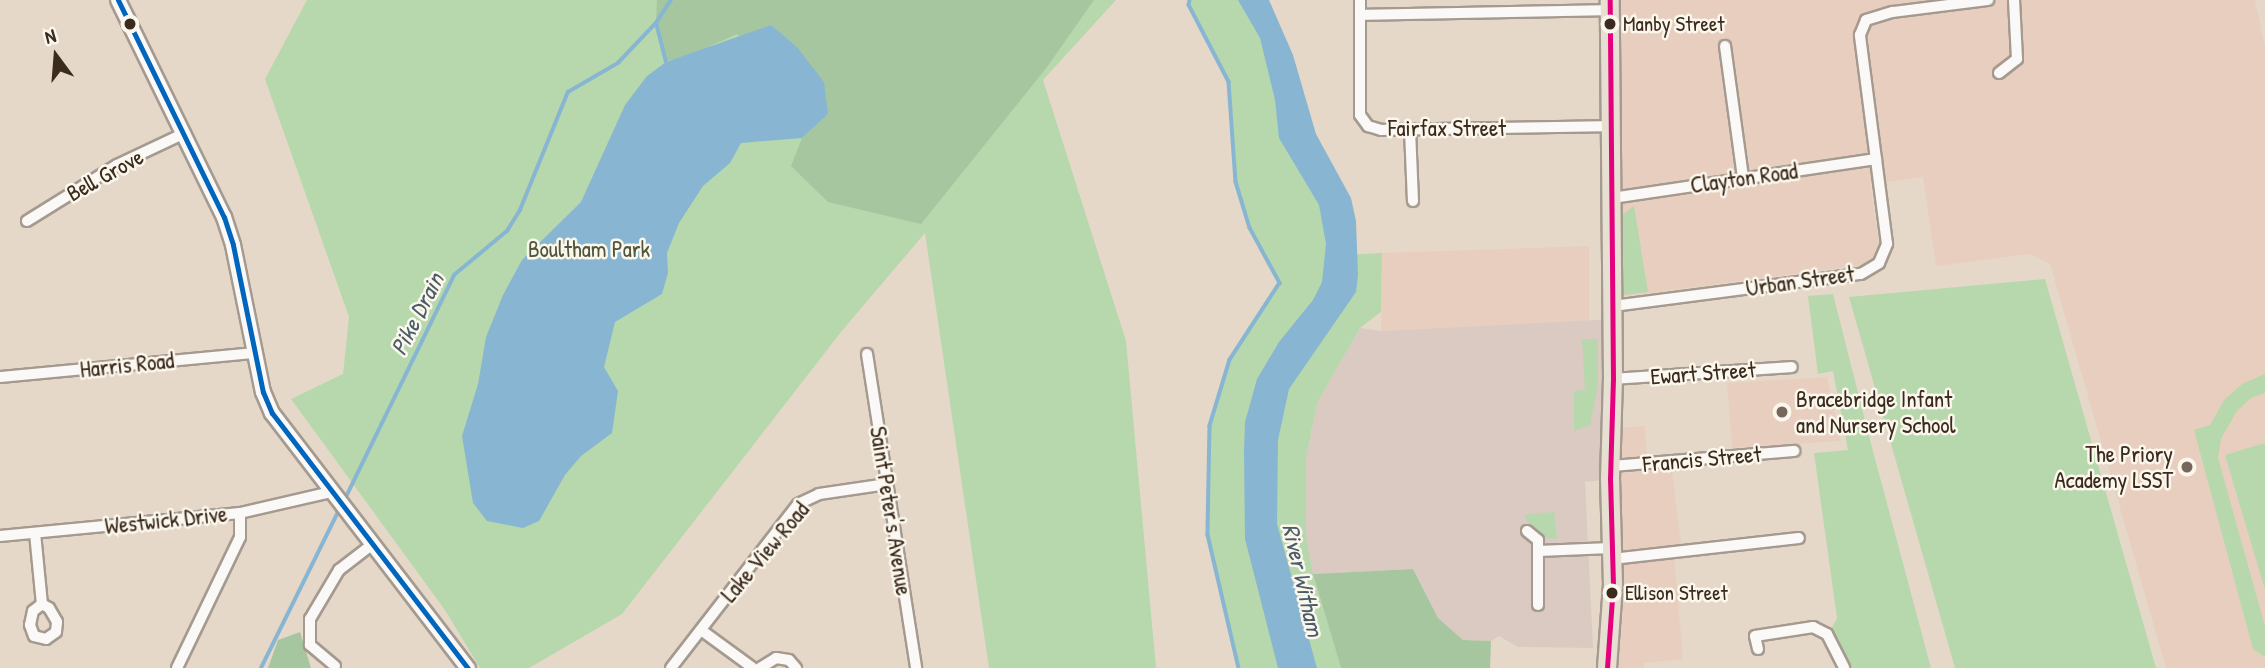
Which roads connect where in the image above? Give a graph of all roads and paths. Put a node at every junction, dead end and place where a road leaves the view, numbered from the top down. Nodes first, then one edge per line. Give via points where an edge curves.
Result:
1 (118, 0) edge
2 (1360, 0) edge
3 (1988, 0) edge
4 (2014, 0) edge
5 (1610, 5) edge
6 (1360, 15) junction
7 (1725, 46) dead end
8 (1999, 73) dead end
9 (1612, 127) junction
10 (1410, 130) junction
11 (186, 133) junction
12 (1876, 159) junction
13 (1743, 177) junction
14 (1612, 198) junction
15 (1413, 201) dead end
16 (27, 221) dead end
17 (1613, 306) junction
18 (253, 352) junction
19 (867, 354) dead end
20 (1793, 367) dead end
21 (0, 377) edge
22 (1613, 379) junction
23 (1794, 451) dead end
24 (1611, 466) junction
25 (887, 484) junction
26 (333, 496) junction
27 (240, 513) junction
28 (1527, 531) dead end
29 (35, 533) junction
30 (0, 536) edge
31 (1799, 538) dead end
32 (374, 543) junction
33 (1538, 551) junction
34 (1611, 554) junction
35 (42, 604) dead end
36 (1538, 606) dead end
37 (702, 630) junction
38 (1758, 649) dead end
39 (335, 666) edge
40 (177, 668) edge
41 (468, 668) edge
42 (671, 668) edge
43 (753, 668) edge
44 (760, 668) edge
45 (796, 668) edge
46 (916, 668) edge
47 (1607, 668) edge
48 (1844, 668) edge

1 - 11 street
2 - 6 street, Fairfax Street
3 - 12 street, Urban Street via 1893,12 1866,20 1860,35
4 - 8 street via 2017,59
5 - 6 street
5 - 9 main road
6 - 10 street, Fairfax Street via 1360,115 1368,126 1381,130
7 - 13 street
9 - 10 street, Fairfax Street
9 - 14 main road
10 - 15 street
11 - 16 street, Bell Grove via 117,164
11 - 18 street via 233,245
12 - 13 street, Clayton Road
12 - 17 street, Urban Street via 1887,244 1879,263 1861,274
13 - 14 street, Clayton Road
14 - 17 main road
17 - 22 main road
18 - 21 street, Harris Road
18 - 26 street via 272,413
19 - 25 street, Saint Peter's Avenue
20 - 22 street, Ewart Street
22 - 24 main road
23 - 24 street, Francis Street
24 - 34 main road
25 - 37 street, Lake View Road via 819,494 798,504
25 - 46 street, Saint Peter's Avenue
26 - 27 street, Westwick Drive
26 - 32 street
27 - 29 street, Westwick Drive
27 - 40 street via 240,537
28 - 33 street via 1538,540
29 - 30 street, Westwick Drive
29 - 35 street
31 - 34 street
32 - 39 street via 339,570 310,620 310,645
32 - 41 street
33 - 34 street
33 - 36 street
34 - 47 main road via 1613,611
37 - 42 street, Lake View Road
37 - 43 street
38 - 48 street via 1755,635 1813,627 1826,634
44 - 45 street via 776,658 789,660

